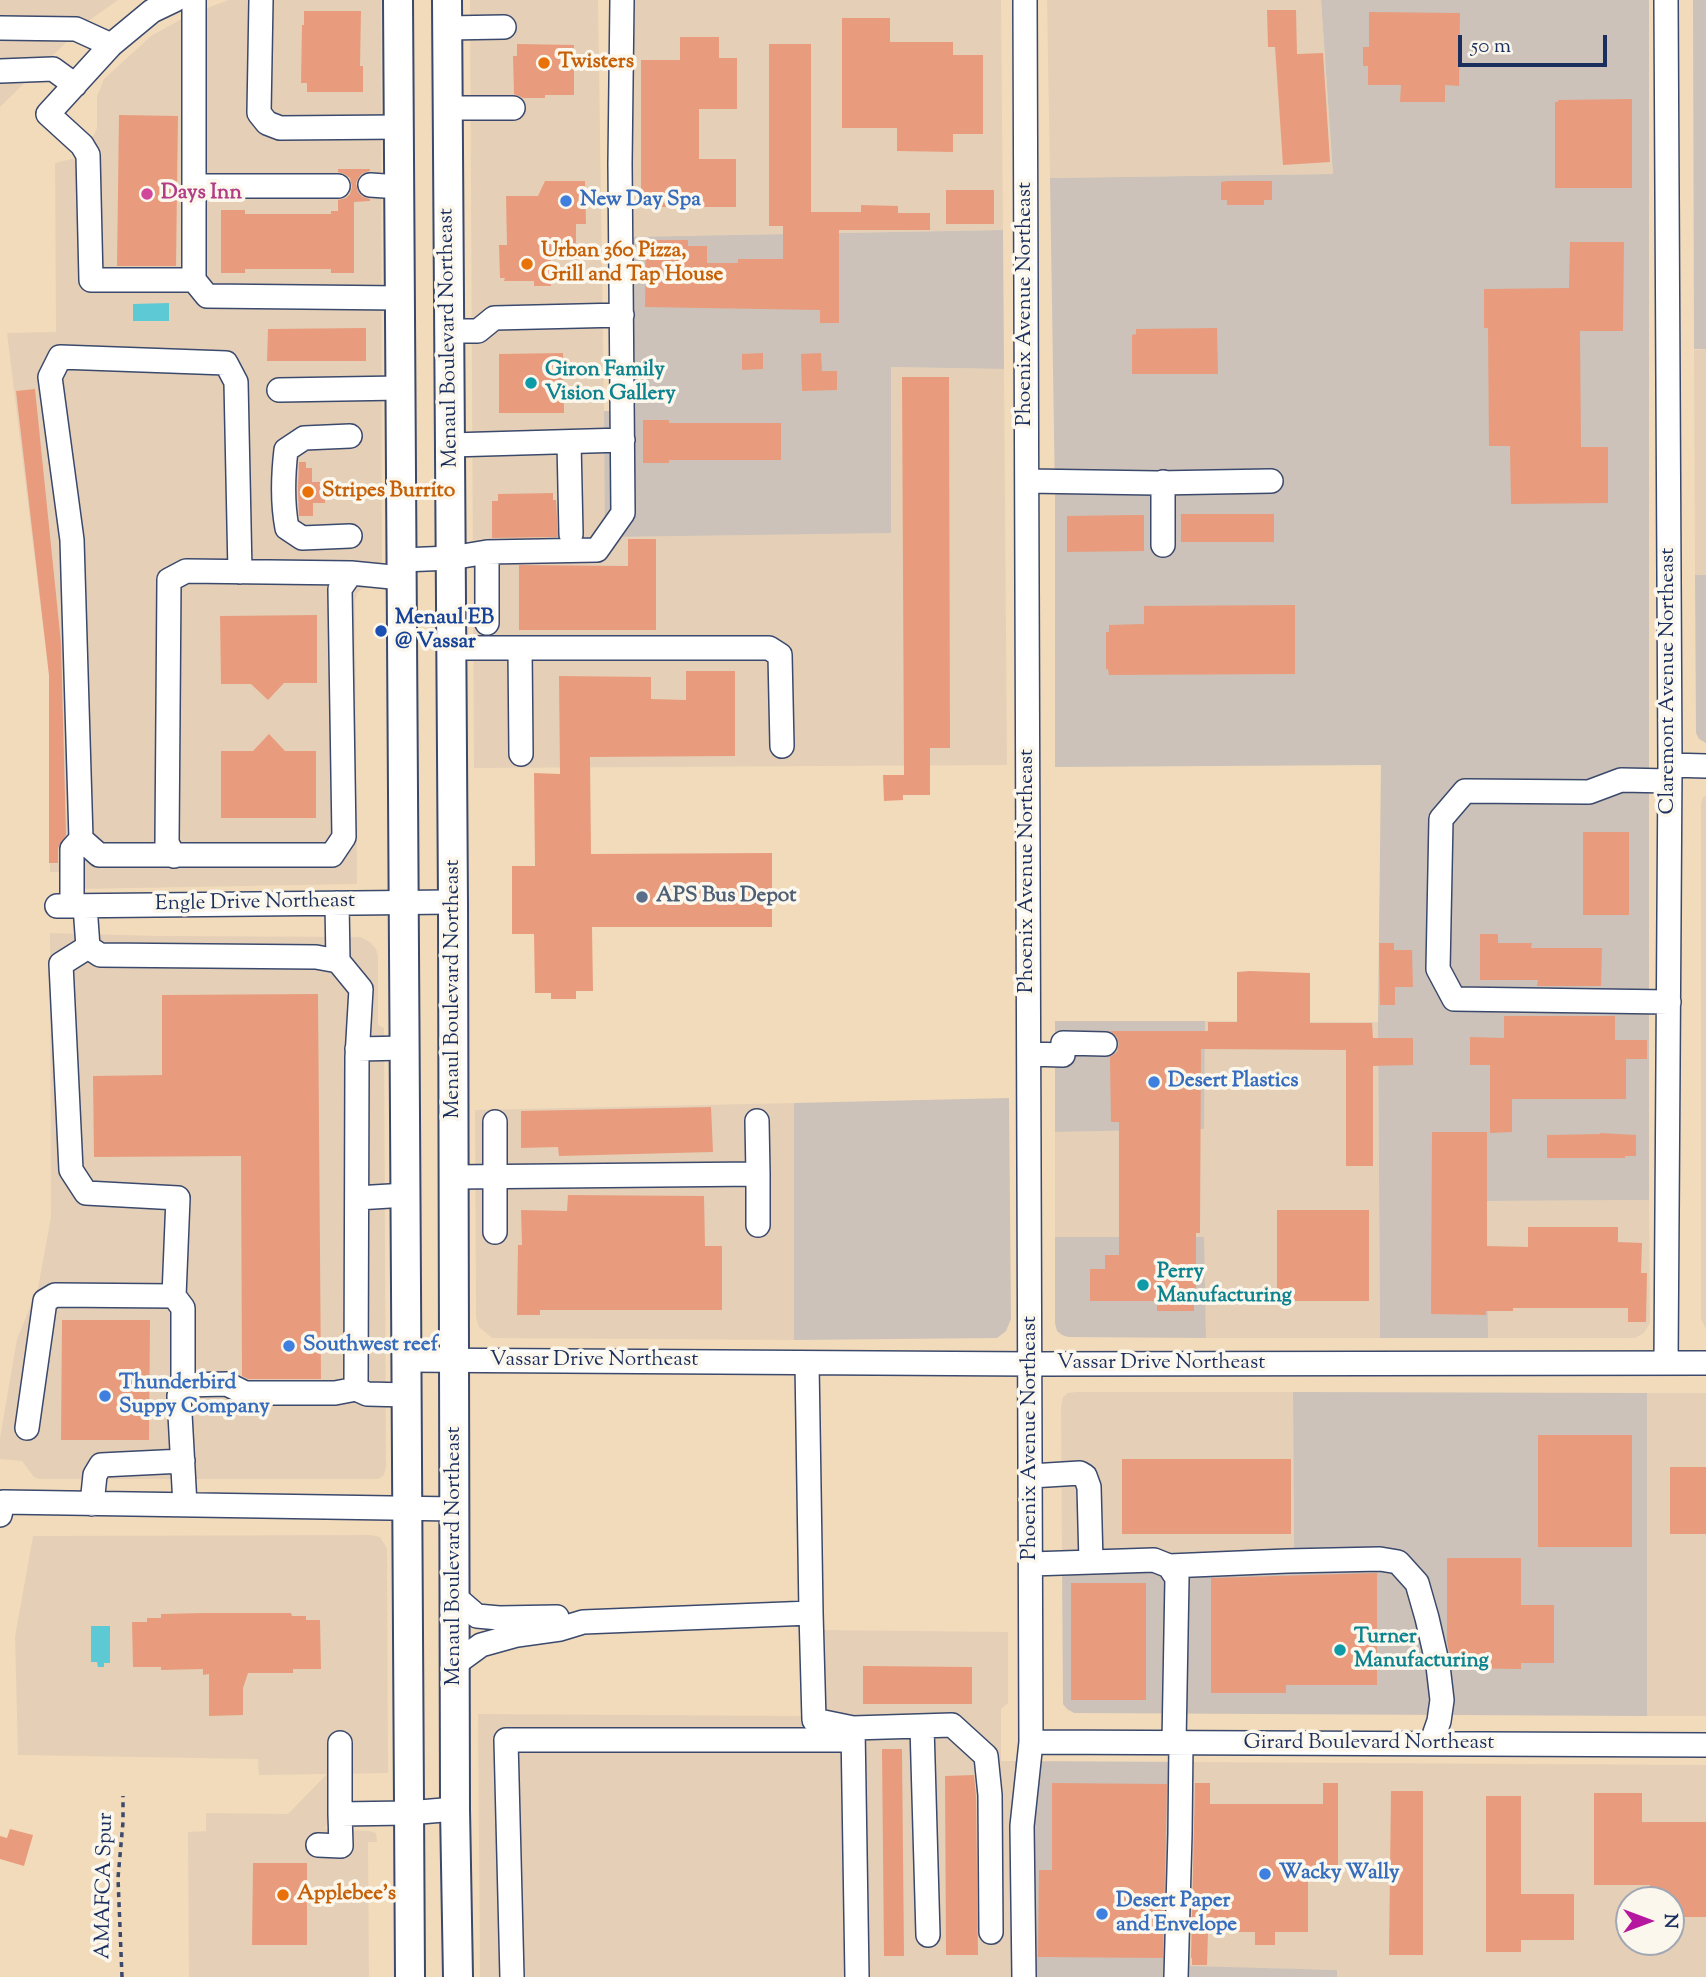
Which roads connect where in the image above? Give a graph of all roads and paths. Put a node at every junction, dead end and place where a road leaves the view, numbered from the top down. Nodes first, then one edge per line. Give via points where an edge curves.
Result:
1 (175, 0) edge
2 (194, 0) edge
3 (261, 0) edge
4 (398, 0) edge
5 (447, 0) edge
6 (622, 0) edge
7 (1025, 0) edge
8 (1665, 0) edge
9 (504, 27) dead end
10 (0, 28) edge
11 (447, 28) junction
12 (111, 45) junction
13 (0, 71) edge
14 (75, 85) junction
15 (447, 108) junction
16 (513, 108) dead end
17 (400, 127) junction
18 (370, 185) dead end
19 (338, 186) dead end
20 (194, 187) junction
21 (400, 187) junction
22 (194, 280) junction
23 (400, 298) junction
24 (622, 315) junction
25 (450, 331) junction
26 (401, 388) junction
27 (279, 390) dead end
28 (350, 436) dead end
29 (623, 440) junction
30 (569, 442) junction
31 (451, 445) junction
32 (1027, 481) junction
33 (1271, 481) dead end
34 (1163, 482) junction
35 (571, 534) dead end
36 (350, 536) dead end
37 (1163, 545) dead end
38 (487, 552) junction
39 (451, 558) junction
40 (402, 569) junction
41 (240, 572) junction
42 (351, 573) junction
43 (487, 623) dead end
44 (452, 648) junction
45 (520, 648) junction
46 (782, 746) dead end
47 (521, 754) dead end
48 (1706, 766) edge
49 (1670, 773) junction
50 (81, 839) junction
51 (174, 856) junction
52 (405, 902) junction
53 (453, 902) junction
54 (337, 903) junction
55 (71, 906) junction
56 (88, 947) junction
57 (338, 961) junction
58 (1669, 1002) junction
59 (1105, 1044) dead end
60 (406, 1048) junction
61 (358, 1049) junction
62 (1029, 1054) junction
63 (757, 1121) dead end
64 (495, 1122) dead end
65 (758, 1174) junction
66 (454, 1177) junction
67 (495, 1177) junction
68 (406, 1195) junction
69 (357, 1198) junction
70 (758, 1225) dead end
71 (495, 1233) dead end
72 (174, 1296) junction
73 (406, 1360) junction
74 (455, 1360) junction
75 (807, 1363) junction
76 (1666, 1363) junction
77 (1706, 1363) edge
78 (1031, 1364) junction
79 (183, 1385) junction
80 (356, 1389) junction
81 (407, 1395) junction
82 (27, 1427) dead end
83 (183, 1461) junction
84 (1031, 1476) junction
85 (92, 1504) junction
86 (185, 1505) junction
87 (1, 1508) edge
88 (407, 1508) junction
89 (455, 1508) junction
90 (1091, 1562) junction
91 (1031, 1564) junction
92 (1169, 1566) junction
93 (455, 1597) junction
94 (811, 1613) junction
95 (585, 1622) junction
96 (455, 1664) junction
97 (922, 1726) junction
98 (853, 1734) junction
99 (1031, 1742) junction
100 (340, 1743) dead end
101 (1177, 1743) junction
102 (1431, 1744) junction
103 (1706, 1745) edge
104 (123, 1796) dead end
105 (455, 1809) junction
106 (408, 1813) junction
107 (340, 1814) junction
108 (318, 1845) dead end
109 (991, 1932) dead end
110 (928, 1935) dead end
111 (121, 1977) edge
112 (411, 1977) edge
113 (458, 1977) edge
114 (512, 1977) edge
115 (857, 1977) edge
116 (1024, 1977) edge
117 (1176, 1977) edge

1 - 12 street via 152,11
2 - 20 street
3 - 17 street via 259,113 267,123 280,128
4 - 17 main road
5 - 11 main road, Menaul Boulevard Northeast
6 - 24 street
7 - 32 street, Phoenix Avenue Northeast
8 - 49 street, Claremont Avenue Northeast
9 - 11 street
10 - 12 street via 76,29
11 - 15 main road, Menaul Boulevard Northeast
12 - 14 street
13 - 14 street via 53,69
14 - 22 street via 48,114 88,155 91,281
15 - 16 street
15 - 25 main road, Menaul Boulevard Northeast
17 - 21 main road
18 - 21 street
19 - 20 street
20 - 22 street
21 - 23 main road
22 - 23 street via 207,296
23 - 26 main road
24 - 25 street via 494,318 478,331
24 - 29 street
25 - 31 main road, Menaul Boulevard Northeast
26 - 27 street
26 - 40 main road
28 - 36 street via 304,438 286,450 283,475 287,528 302,537
29 - 30 street
29 - 38 street via 623,513 597,550
30 - 31 street
30 - 35 street
31 - 39 main road, Menaul Boulevard Northeast
32 - 34 street
32 - 62 street, Phoenix Avenue Northeast
33 - 34 street
34 - 37 street
38 - 39 street
38 - 43 street
39 - 40 street
39 - 44 main road, Menaul Boulevard Northeast
40 - 42 street
40 - 52 main road
41 - 42 street
41 - 50 street via 236,382 226,363 60,357 50,377 72,540
41 - 51 street via 186,572 169,580 167,843
42 - 51 street via 340,589 344,837 332,855
44 - 45 street
44 - 53 main road, Menaul Boulevard Northeast
45 - 46 street via 769,648 780,655
45 - 47 street
48 - 49 street
49 - 58 street, Claremont Avenue Northeast
49 - 58 street via 1621,780 1589,792 1465,791 1441,819 1438,970 1454,999
50 - 51 street via 99,855
50 - 55 street via 72,849
52 - 53 street, Engle Drive Northeast
52 - 54 street, Engle Drive Northeast
52 - 60 main road
53 - 66 main road, Menaul Boulevard Northeast
54 - 55 street, Engle Drive Northeast
54 - 57 street
55 - 56 street
56 - 57 street via 100,955
56 - 72 street via 61,964 71,1170 86,1193 178,1198
57 - 61 street via 361,989
58 - 76 street, Claremont Avenue Northeast
59 - 62 street via 1063,1043 1063,1058
60 - 61 street
60 - 68 main road
61 - 69 street
62 - 78 street, Phoenix Avenue Northeast
63 - 65 street
64 - 67 street
65 - 67 street
65 - 70 street
66 - 67 street
66 - 74 main road, Menaul Boulevard Northeast
67 - 71 street
68 - 69 street
68 - 73 main road
69 - 80 street
72 - 79 street via 183,1308
72 - 82 street via 55,1295 45,1301
73 - 74 street, Vassar Drive Northeast
73 - 81 main road
74 - 75 street, Vassar Drive Northeast
74 - 89 main road, Menaul Boulevard Northeast
75 - 78 street, Vassar Drive Northeast
75 - 94 street
76 - 77 street, Vassar Drive Northeast
76 - 78 street, Vassar Drive Northeast
78 - 84 street, Phoenix Avenue Northeast
79 - 80 street via 227,1384 245,1393
79 - 83 street via 179,1396
80 - 81 street via 367,1394
81 - 88 main road
83 - 85 street via 101,1465 95,1475
83 - 86 street
84 - 90 street via 1085,1476
84 - 91 street, Phoenix Avenue Northeast
85 - 86 street
85 - 87 street
86 - 88 street
88 - 89 street
88 - 106 main road
89 - 93 main road, Menaul Boulevard Northeast
90 - 91 street
90 - 92 street via 1154,1560
91 - 99 street, Phoenix Avenue Northeast
92 - 101 street via 1177,1578
92 - 102 street via 1398,1562 1417,1583 1438,1665 1442,1700
93 - 95 street via 477,1616 560,1617
93 - 96 main road, Menaul Boulevard Northeast
94 - 95 street
94 - 98 street via 814,1720
95 - 96 street via 481,1645
96 - 105 main road, Menaul Boulevard Northeast
97 - 98 street
97 - 109 street via 952,1725 986,1756
97 - 110 street
98 - 114 street via 506,1740
98 - 115 street
99 - 101 street, Girard Boulevard Northeast
99 - 116 street, Phoenix Avenue Northeast via 1022,1826
100 - 107 street
101 - 102 street, Girard Boulevard Northeast
101 - 117 street
102 - 103 street, Girard Boulevard Northeast
104 - 111 path, AMAFCA Spur via 118,1878
105 - 106 street
105 - 113 main road, Menaul Boulevard Northeast
106 - 107 street
106 - 112 main road
107 - 108 street via 341,1846

